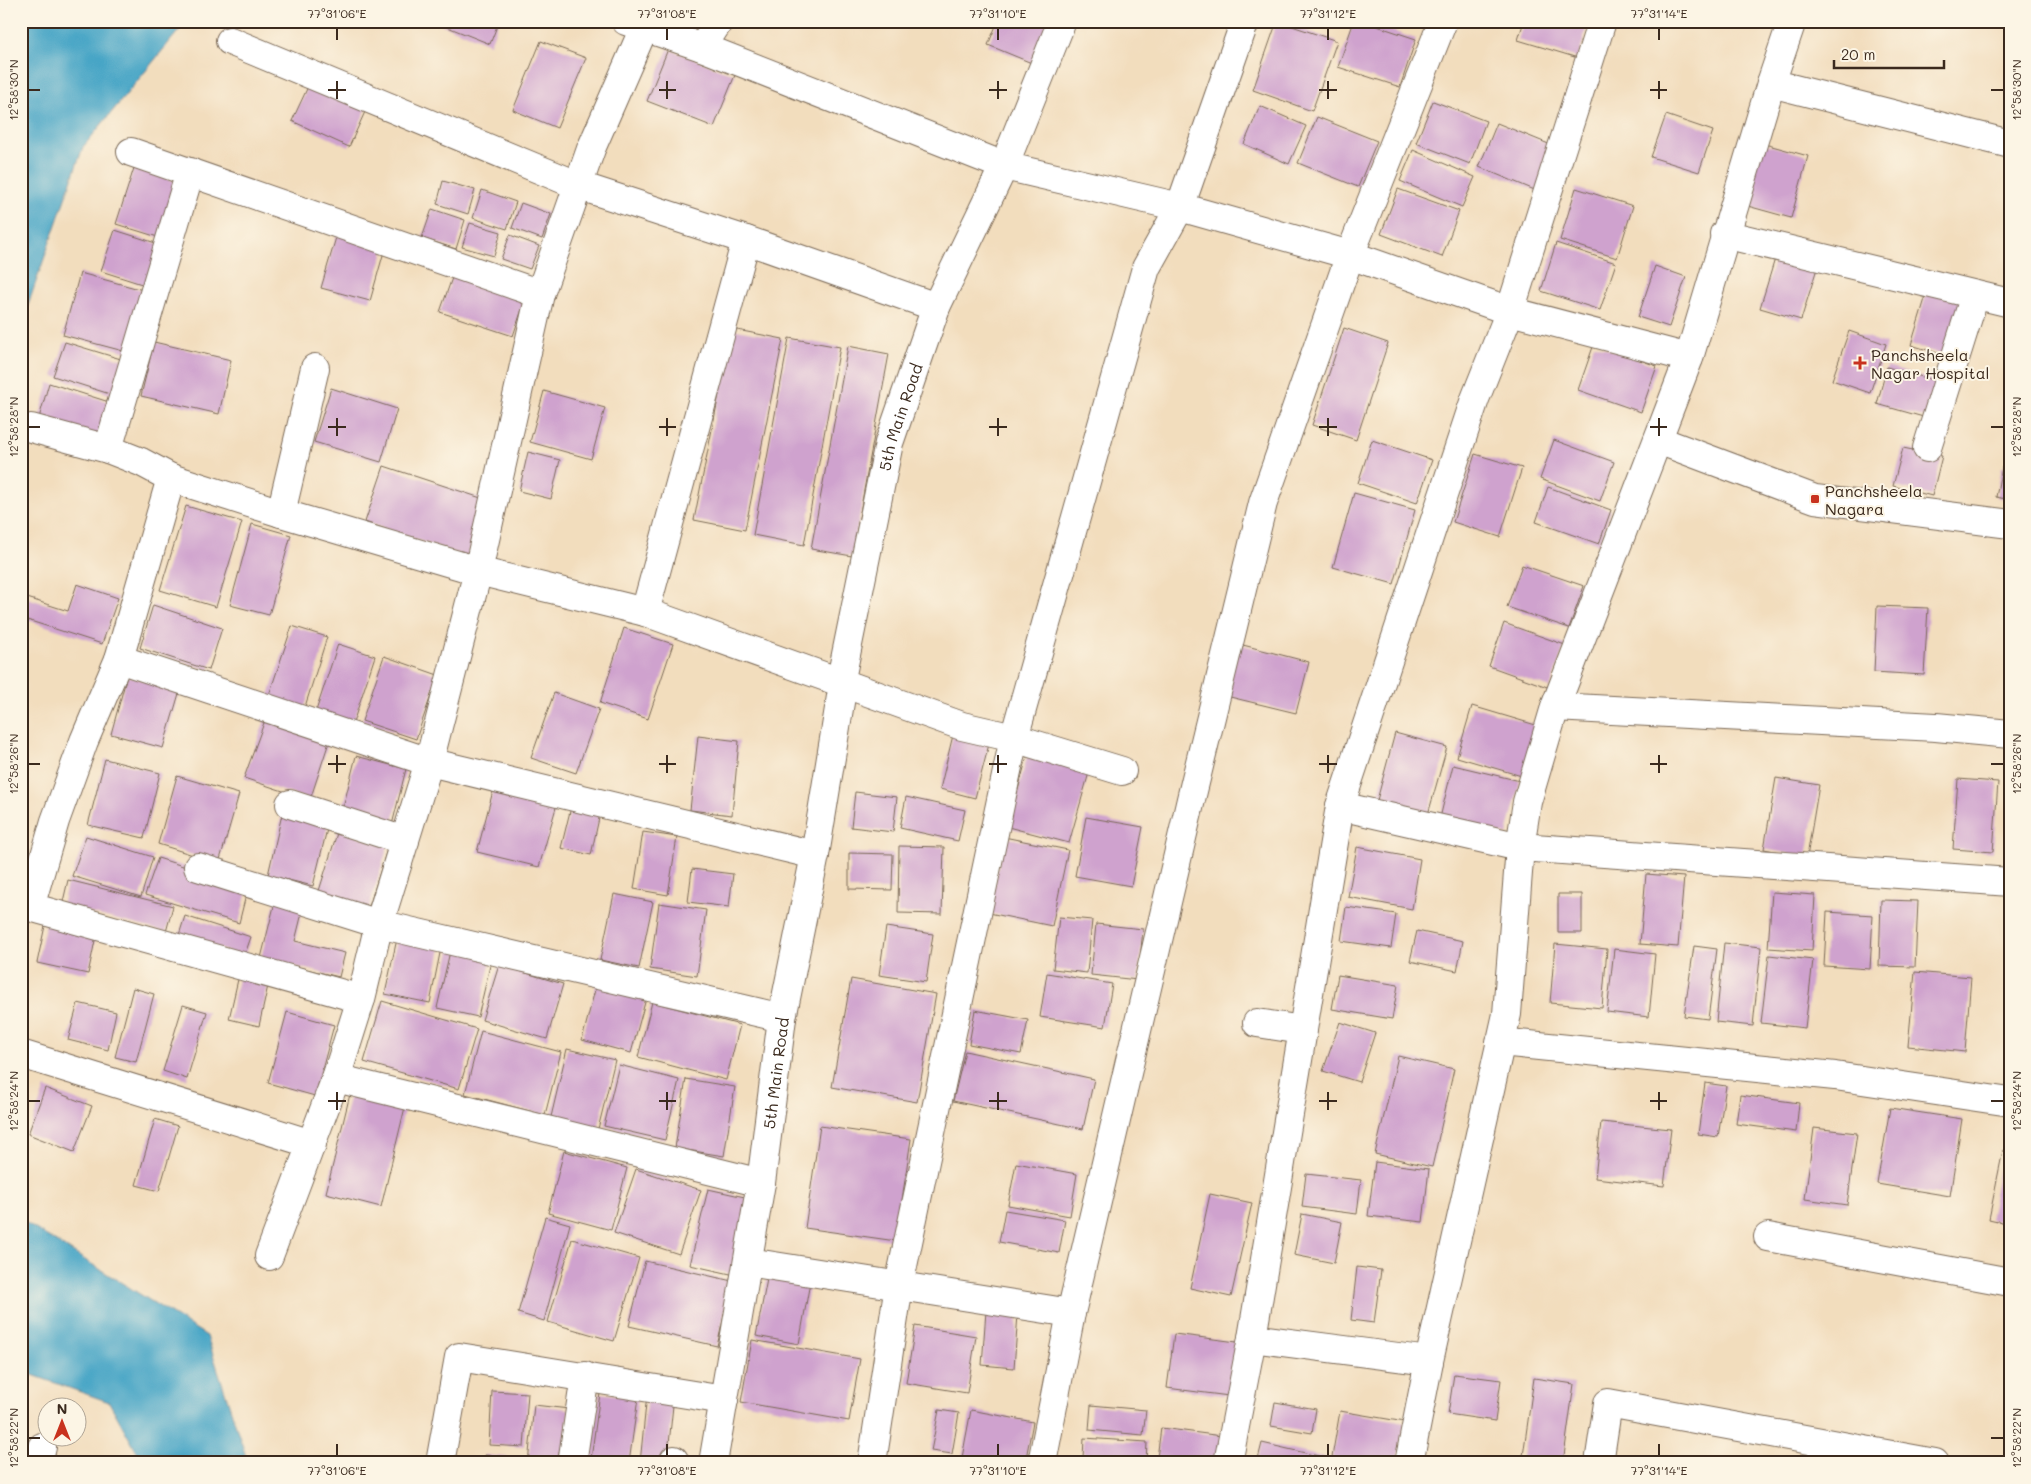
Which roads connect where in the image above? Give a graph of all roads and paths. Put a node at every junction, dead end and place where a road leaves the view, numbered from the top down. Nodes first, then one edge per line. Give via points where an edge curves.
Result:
1 (718, 21) edge
2 (1062, 21) edge
3 (1245, 21) edge
4 (1443, 21) edge
5 (1602, 21) edge
6 (1792, 21) edge
7 (635, 25) edge
8 (230, 41) dead end
9 (702, 47) junction
10 (1771, 83) junction
11 (2010, 144) edge
12 (131, 152) dead end
13 (1004, 166) junction
14 (190, 172) junction
15 (578, 185) junction
16 (1180, 207) junction
17 (1724, 234) junction
18 (746, 240) junction
19 (1350, 255) junction
20 (540, 294) junction
21 (1975, 295) junction
22 (2010, 303) edge
23 (936, 307) junction
24 (1510, 311) junction
25 (1689, 358) junction
26 (315, 368) dead end
27 (31, 428) dead end
28 (1658, 440) junction
29 (1927, 448) dead end
30 (108, 450) junction
31 (171, 478) junction
32 (281, 513) junction
33 (2010, 524) edge
34 (478, 571) junction
35 (645, 612) junction
36 (119, 659) junction
37 (842, 684) junction
38 (1556, 707) junction
39 (2010, 734) edge
40 (1014, 738) junction
41 (429, 762) junction
42 (1122, 771) dead end
43 (290, 804) dead end
44 (1340, 806) junction
45 (405, 841) junction
46 (1520, 847) junction
47 (816, 855) junction
48 (198, 868) dead end
49 (2010, 882) edge
50 (379, 924) junction
51 (361, 999) junction
52 (782, 1018) junction
53 (1257, 1023) dead end
54 (1303, 1030) junction
55 (1500, 1042) junction
56 (21, 1054) edge
57 (336, 1078) junction
58 (2010, 1102) edge
59 (312, 1144) junction
60 (761, 1183) junction
61 (1768, 1238) dead end
62 (269, 1256) dead end
63 (748, 1262) junction
64 (2010, 1282) edge
65 (899, 1285) junction
66 (1071, 1313) junction
67 (1252, 1338) junction
68 (1429, 1361) junction
69 (585, 1376) junction
70 (724, 1400) junction
71 (440, 1463) edge
72 (572, 1463) edge
73 (713, 1463) edge
74 (872, 1463) edge
75 (1042, 1463) edge
76 (1228, 1463) edge
77 (1409, 1463) edge
78 (1599, 1463) edge
79 (1934, 1463) edge

1 - 9 street
2 - 13 street, 5th Main Road
3 - 16 street
4 - 19 street
5 - 24 street
6 - 10 street
7 - 9 street
7 - 15 street
8 - 15 street
9 - 13 street
10 - 11 street
10 - 17 street
12 - 14 street
13 - 16 street
13 - 23 street, 5th Main Road
14 - 20 street
14 - 30 street
15 - 18 street
15 - 20 street
16 - 19 street
16 - 40 street via 1146,268
17 - 21 street
17 - 25 street
18 - 23 street
18 - 35 street
19 - 24 street
19 - 66 street via 1263,503
20 - 34 street
21 - 22 street
21 - 29 street
23 - 37 street, 5th Main Road via 889,443
24 - 25 street
24 - 44 street via 1475,398
25 - 28 street
26 - 32 street
27 - 30 street
28 - 33 street via 1816,499
28 - 38 street
30 - 31 street
31 - 32 street
31 - 36 street
32 - 34 street
34 - 35 street
34 - 41 street
35 - 37 street
36 - 41 street
36 - 51 street via 55,821 30,907
37 - 40 street via 962,726
37 - 47 street, 5th Main Road
38 - 39 street via 1936,727
38 - 46 street via 1527,802
40 - 42 street
40 - 65 street
41 - 45 street
41 - 47 street
43 - 45 street
44 - 46 street
44 - 54 street
45 - 50 street
46 - 49 street
46 - 55 street via 1507,1014
47 - 52 street, 5th Main Road
48 - 50 street
50 - 51 street
50 - 52 street
51 - 57 street
52 - 60 street, 5th Main Road
53 - 54 street
54 - 67 street
55 - 58 street via 1834,1076
55 - 68 street
56 - 59 street
57 - 59 street
57 - 60 street
59 - 62 street
60 - 63 street, 5th Main Road
61 - 64 street
63 - 65 street
63 - 70 street, 5th Main Road
65 - 66 street
65 - 74 street
66 - 75 street
67 - 68 street
67 - 76 street
68 - 77 street
69 - 70 street
69 - 71 street via 459,1357
69 - 72 street
70 - 73 street, 5th Main Road
78 - 79 street via 1608,1403

